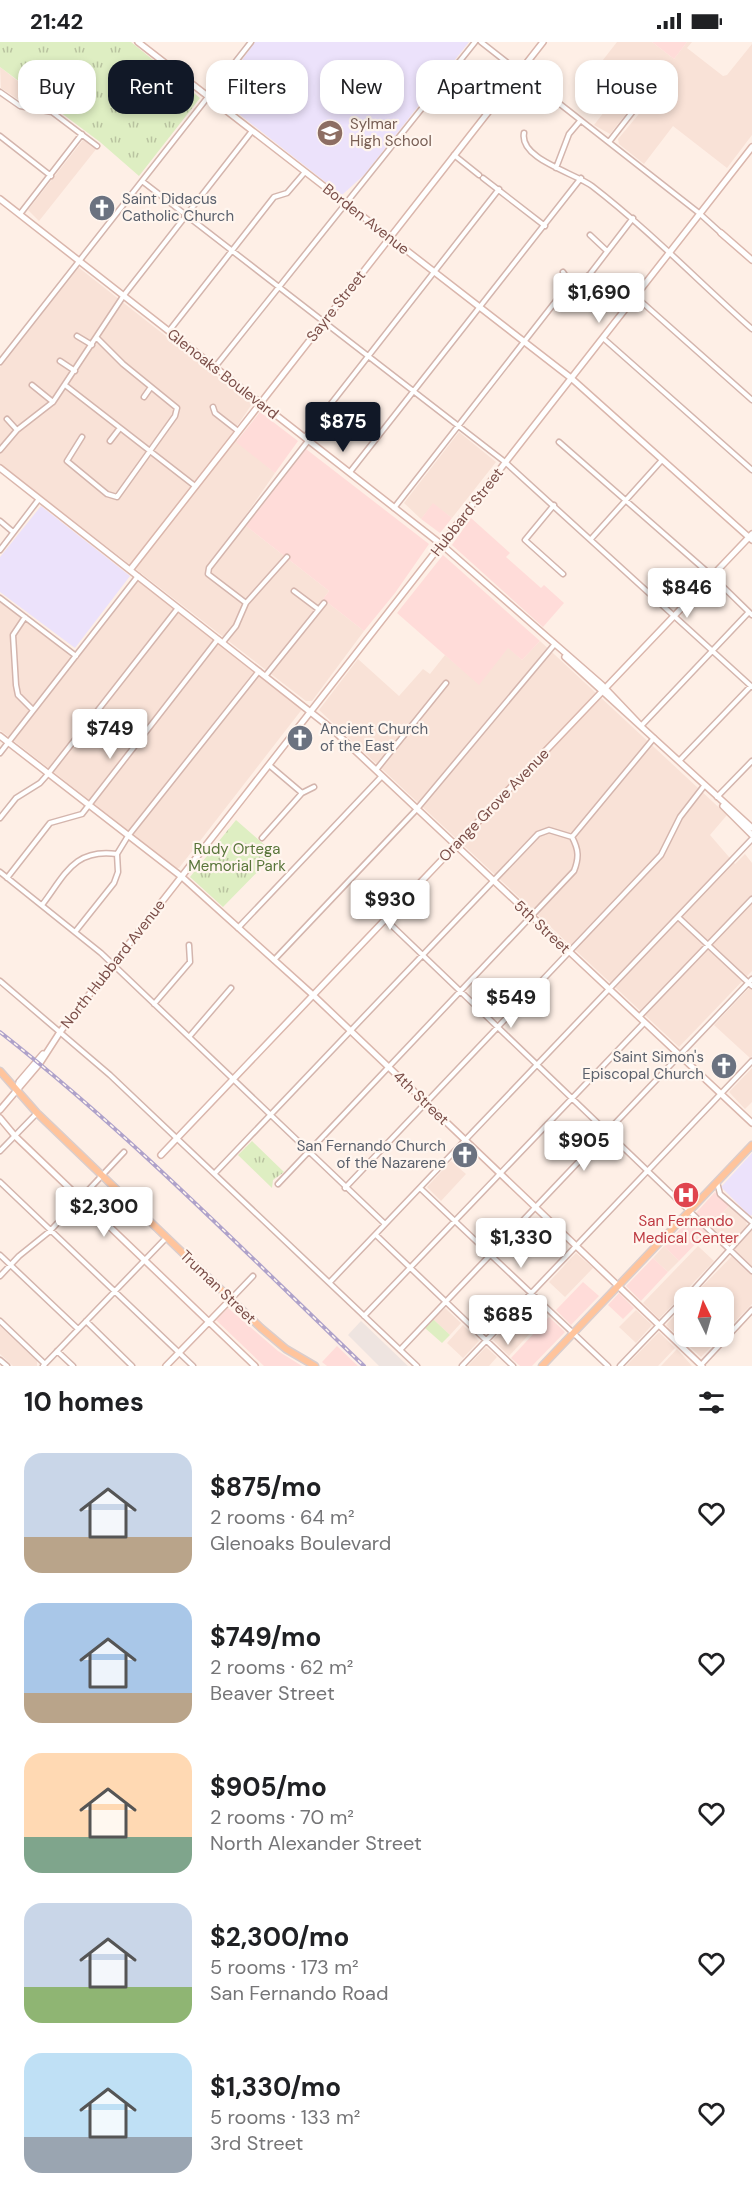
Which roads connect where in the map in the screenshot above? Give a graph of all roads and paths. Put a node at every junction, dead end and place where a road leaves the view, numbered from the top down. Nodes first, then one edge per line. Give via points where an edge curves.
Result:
1 (138, 42) edge
2 (251, 42) edge
3 (475, 42) edge
4 (480, 42) edge
5 (543, 42) edge
6 (236, 60) edge
7 (504, 60) edge
8 (529, 60) edge
9 (0, 92) edge
10 (206, 95) edge
11 (206, 97) edge
12 (563, 107) edge
13 (231, 114) edge
14 (487, 114) edge
15 (631, 114) edge
16 (580, 121) junction
17 (253, 130) junction
18 (82, 134) junction
19 (524, 134) dead end
20 (0, 136) edge
21 (609, 142) junction
22 (97, 146) dead end
23 (752, 147) edge
24 (454, 155) junction
25 (556, 168) junction
26 (306, 171) junction
27 (51, 176) junction
28 (581, 178) junction
29 (142, 181) junction
30 (499, 189) junction
31 (0, 199) edge
32 (344, 203) junction
33 (699, 213) junction
34 (20, 215) junction
35 (187, 216) junction
36 (633, 218) junction
37 (545, 225) junction
38 (721, 233) joint
39 (590, 235) dead end
40 (389, 237) junction
41 (232, 251) junction
42 (607, 251) junction
43 (669, 254) junction
44 (752, 260) edge
45 (79, 261) junction
46 (433, 272) junction
47 (563, 272) dead end
48 (278, 286) junction
49 (573, 287) junction
50 (124, 295) junction
51 (635, 296) junction
52 (480, 308) junction
53 (324, 322) junction
54 (752, 329) edge
55 (169, 331) junction
56 (77, 336) dead end
57 (97, 338) junction
58 (603, 338) junction
59 (523, 342) junction
60 (92, 345) junction
61 (369, 355) junction
62 (0, 362) edge
63 (60, 362) dead end
64 (215, 367) junction
65 (75, 371) junction
66 (571, 378) junction
67 (32, 385) dead end
68 (65, 385) junction
69 (151, 387) junction
70 (414, 390) junction
71 (144, 397) dead end
72 (752, 400) edge
73 (53, 402) junction
74 (261, 403) junction
75 (213, 407) dead end
76 (7, 419) dead end
77 (459, 425) junction
78 (120, 428) junction
79 (17, 430) junction
80 (238, 432) junction
81 (82, 437) dead end
82 (306, 439) junction
83 (110, 441) dead end
84 (559, 442) dead end
85 (0, 450) edge
86 (150, 452) junction
87 (662, 460) junction
88 (505, 462) junction
89 (0, 468) edge
90 (752, 470) edge
91 (349, 473) junction
92 (195, 486) junction
93 (39, 499) junction
94 (626, 500) junction
95 (554, 506) junction
96 (394, 508) junction
97 (0, 521) edge
98 (13, 532) junction
99 (751, 537) edge
100 (591, 539) junction
101 (441, 545) junction
102 (0, 550) edge
103 (286, 557) dead end
104 (130, 570) junction
105 (562, 574) dead end
106 (138, 576) junction
107 (712, 576) junction
108 (294, 591) dead end
109 (0, 598) edge
110 (246, 603) junction
111 (324, 603) dead end
112 (178, 607) junction
113 (318, 609) junction
114 (750, 613) edge
115 (675, 615) junction
116 (25, 617) junction
117 (221, 640) junction
118 (554, 645) junction
119 (713, 649) junction
120 (75, 656) junction
121 (260, 671) junction
122 (266, 675) junction
123 (446, 683) dead end
124 (752, 686) edge
125 (604, 690) junction
126 (33, 710) junction
127 (312, 711) junction
128 (641, 726) junction
129 (0, 736) edge
130 (654, 738) junction
131 (9, 742) junction
132 (0, 753) edge
133 (679, 761) junction
134 (752, 761) edge
135 (269, 765) junction
136 (376, 770) junction
137 (48, 774) junction
138 (382, 776) junction
139 (704, 786) junction
140 (314, 787) dead end
141 (302, 793) junction
142 (716, 797) junction
143 (88, 805) junction
144 (417, 808) junction
145 (0, 818) edge
146 (752, 828) edge
147 (128, 836) junction
148 (572, 837) junction
149 (752, 837) edge
150 (262, 838) dead end
151 (456, 845) junction
152 (117, 854) junction
153 (0, 872) edge
154 (182, 877) junction
155 (7, 878) junction
156 (492, 880) junction
157 (752, 899) edge
158 (42, 905) junction
159 (530, 916) junction
160 (678, 917) junction
161 (386, 919) junction
162 (238, 928) junction
163 (75, 932) junction
164 (189, 945) dead end
165 (708, 945) junction
166 (568, 952) junction
167 (423, 955) junction
168 (274, 960) junction
169 (113, 966) junction
170 (0, 981) edge
171 (751, 983) edge
172 (231, 988) dead end
173 (609, 990) junction
174 (461, 991) junction
175 (313, 995) junction
176 (154, 1004) junction
177 (638, 1018) junction
178 (644, 1023) junction
179 (498, 1026) junction
180 (60, 1032) junction
181 (352, 1032) junction
182 (189, 1037) junction
183 (679, 1056) junction
184 (752, 1061) edge
185 (538, 1064) junction
186 (389, 1068) junction
187 (0, 1071) edge
188 (233, 1079) junction
189 (16, 1090) junction
190 (720, 1095) junction
191 (572, 1099) junction
192 (426, 1102) junction
193 (0, 1110) edge
194 (37, 1113) junction
195 (271, 1116) junction
196 (0, 1118) edge
197 (752, 1123) edge
198 (608, 1131) junction
199 (15, 1136) junction
200 (177, 1137) junction
201 (465, 1140) junction
202 (752, 1145) edge
203 (0, 1152) edge
204 (124, 1152) dead end
205 (309, 1152) junction
206 (161, 1155) dead end
207 (648, 1170) junction
208 (215, 1173) junction
209 (501, 1174) junction
210 (101, 1176) junction
211 (0, 1182) edge
212 (717, 1182) junction
213 (278, 1184) dead end
214 (345, 1188) junction
215 (420, 1188) junction
216 (79, 1198) junction
217 (536, 1207) junction
218 (689, 1210) junction
219 (455, 1221) junction
220 (385, 1224) junction
221 (752, 1224) edge
222 (50, 1231) junction
223 (376, 1235) junction
224 (166, 1238) junction
225 (576, 1246) junction
226 (730, 1249) junction
227 (0, 1255) edge
228 (490, 1255) junction
229 (144, 1260) junction
230 (10, 1266) junction
231 (410, 1268) junction
232 (752, 1271) edge
233 (0, 1276) edge
234 (253, 1276) dead end
235 (330, 1282) junction
236 (618, 1286) junction
237 (695, 1287) edge
238 (114, 1291) junction
239 (531, 1293) junction
240 (231, 1299) junction
241 (444, 1300) junction
242 (674, 1309) edge
243 (752, 1310) edge
244 (364, 1316) junction
245 (0, 1321) edge
246 (86, 1321) junction
247 (209, 1322) junction
248 (659, 1325) junction
249 (78, 1329) junction
250 (573, 1334) junction
251 (486, 1340) junction
252 (400, 1350) junction
253 (57, 1351) junction
254 (179, 1353) junction
255 (0, 1359) edge
256 (44, 1365) edge
257 (7, 1366) edge
258 (73, 1366) edge
259 (132, 1366) edge
260 (166, 1366) edge
261 (193, 1366) edge
262 (255, 1366) edge
263 (315, 1366) edge
264 (417, 1366) edge
265 (462, 1366) edge
266 (513, 1366) edge
267 (542, 1366) edge
268 (608, 1366) edge
269 (620, 1366) edge
270 (701, 1366) edge

1 - 10 street, Borden Avenue
2 - 6 street
3 - 32 street via 365,182
4 - 7 street
5 - 8 street, Sayre Street
9 - 18 street via 20,106 52,112
11 - 29 street
12 - 16 street
13 - 17 street, Borden Avenue
14 - 24 street, Sayre Street
15 - 21 street
16 - 21 street
16 - 25 street via 569,134
17 - 26 street, Borden Avenue
17 - 35 street
18 - 22 street
18 - 27 street
19 - 25 street via 522,141 526,147
20 - 27 street
21 - 33 street
23 - 33 street, Hubbard Street
24 - 30 street
24 - 40 street, Sayre Street
25 - 28 street
26 - 32 street, Borden Avenue
26 - 41 street via 287,194 274,197
27 - 34 street
28 - 36 street
28 - 37 street
29 - 35 street
29 - 45 street
30 - 37 street
30 - 46 street
31 - 34 street, Glenoaks Boulevard
32 - 40 street, Borden Avenue
32 - 48 street
33 - 38 street
33 - 43 street, Hubbard Street
34 - 45 street, Glenoaks Boulevard
35 - 41 street
35 - 50 street
36 - 42 street
36 - 43 street
37 - 52 street
38 - 44 street
39 - 42 street
40 - 46 street, Borden Avenue
40 - 53 street, Sayre Street
41 - 48 street
41 - 55 street
42 - 49 street via 590,274
43 - 51 street, Hubbard Street
43 - 54 street
45 - 50 street, Glenoaks Boulevard
45 - 62 street
46 - 52 street, Borden Avenue
46 - 61 street
47 - 49 street
48 - 53 street
48 - 64 street
49 - 59 street via 559,297
50 - 55 street, Glenoaks Boulevard
50 - 57 street
51 - 58 street, Hubbard Street
51 - 72 street
52 - 59 street, Borden Avenue
52 - 70 street
53 - 61 street
53 - 74 street, Sayre Street
55 - 64 street, Glenoaks Boulevard
56 - 60 street
57 - 60 street
57 - 69 street
58 - 66 street, Hubbard Street
58 - 90 street
59 - 66 street, Borden Avenue
59 - 77 street
60 - 65 street
61 - 70 street
61 - 82 street
63 - 65 street
64 - 74 street, Glenoaks Boulevard
65 - 68 street
66 - 87 street, Borden Avenue
66 - 88 street, Hubbard Street
67 - 73 street
68 - 73 street
68 - 78 street
69 - 71 street
69 - 86 street via 177,408
70 - 77 street
70 - 91 street
73 - 79 street
74 - 80 street, Sayre Street
74 - 82 street, Glenoaks Boulevard
75 - 80 street
76 - 79 street
77 - 88 street
77 - 96 street
78 - 83 street
78 - 86 street
79 - 85 street
80 - 92 street, Sayre Street
81 - 86 street via 67,461 107,494 117,497
82 - 91 street, Glenoaks Boulevard
82 - 110 street via 209,568 208,574
84 - 94 street
86 - 92 street
87 - 94 street
87 - 99 street, Borden Avenue
88 - 95 street
88 - 101 street, Hubbard Street
89 - 93 street, 5th Street
91 - 96 street, Glenoaks Boulevard
92 - 104 street, Sayre Street
93 - 98 street
93 - 104 street, 5th Street
94 - 100 street
94 - 107 street
95 - 100 street
95 - 105 street via 525,540
96 - 101 street, Glenoaks Boulevard
97 - 98 street
98 - 102 street
99 - 107 street, Orange Grove Avenue
100 - 115 street
101 - 118 street, Glenoaks Boulevard
101 - 127 street, Hubbard Street
103 - 110 street
104 - 106 street, 5th Street
106 - 112 street, 5th Street
106 - 120 street
107 - 114 street
107 - 115 street, Orange Grove Avenue
108 - 113 street
109 - 116 street
110 - 117 street via 236,626
111 - 113 street
112 - 117 street, 5th Street
112 - 137 street
113 - 122 street
114 - 119 street
115 - 119 street
115 - 125 street, Orange Grove Avenue
116 - 120 street
116 - 126 street via 13,635 16,685 18,695
117 - 121 street, 5th Street
117 - 143 street
118 - 125 street, Glenoaks Boulevard
118 - 144 street
119 - 124 street
119 - 128 street
120 - 126 street
121 - 122 street, 5th Street
121 - 147 street
122 - 127 street, 5th Street
123 - 136 street
124 - 133 street
125 - 128 street, Glenoaks Boulevard
125 - 151 street, Orange Grove Avenue
126 - 131 street
127 - 135 street, Hubbard Street
127 - 136 street, 5th Street
128 - 130 street, Glenoaks Boulevard
129 - 131 street, 4th Street
130 - 133 street, Glenoaks Boulevard
130 - 148 street
131 - 132 street
131 - 137 street, 4th Street
133 - 139 street, Glenoaks Boulevard
134 - 142 street
135 - 141 street
135 - 154 street, Hubbard Street
136 - 138 street, 5th Street
137 - 143 street, 4th Street
137 - 145 street via 16,798
138 - 144 street, 5th Street
138 - 162 street
139 - 142 street, Glenoaks Boulevard
139 - 166 street via 680,818 661,855
140 - 141 street
141 - 150 street
142 - 146 street, Glenoaks Boulevard
142 - 149 street, Glenoaks Boulevard
143 - 147 street, 4th Street
143 - 155 street via 82,814 50,823
144 - 151 street, 5th Street
144 - 168 street
147 - 152 street
147 - 154 street, 4th Street
148 - 156 street via 549,830 538,834
148 - 159 street via 579,859 574,871
149 - 160 street
151 - 156 street, 5th Street
151 - 161 street, Orange Grove Avenue
152 - 158 street via 100,852 74,862
152 - 163 street via 114,883
153 - 155 street
154 - 162 street, 4th Street
154 - 169 street, North Hubbard Avenue
155 - 158 street
156 - 159 street, 5th Street
156 - 167 street
157 - 165 street
158 - 163 street
159 - 166 street, 5th Street
159 - 174 street
160 - 165 street
160 - 173 street
161 - 167 street
161 - 175 street, Orange Grove Avenue
162 - 168 street, 4th Street
163 - 169 street
164 - 176 street via 190,962
165 - 171 street
165 - 177 street
166 - 173 street, 5th Street
166 - 179 street
167 - 174 street
167 - 181 street
168 - 175 street, 4th Street
169 - 176 street
169 - 180 street, North Hubbard Avenue
170 - 180 street
171 - 183 street
172 - 182 street
173 - 177 street, 5th Street
173 - 185 street
174 - 179 street
174 - 186 street
175 - 181 street, 4th Street
175 - 188 street, Orange Grove Avenue
176 - 182 street
177 - 178 street, 5th Street
178 - 183 street, 5th Street
178 - 191 street
179 - 185 street
179 - 192 street
180 - 189 street, North Hubbard Avenue
180 - 200 street
181 - 186 street, 4th Street
181 - 195 street
182 - 188 street
183 - 190 street, 5th Street
183 - 198 street
184 - 190 street
185 - 191 street
185 - 201 street
186 - 192 street, 4th Street
186 - 205 street
187 - 189 main road, Truman Street
188 - 195 street
188 - 200 street, Orange Grove Avenue
189 - 193 street
189 - 194 main road, Truman Street
190 - 197 street, 5th Street
190 - 207 street
191 - 198 street
191 - 209 street
192 - 201 street, 4th Street
192 - 214 street
194 - 199 street
194 - 210 main road, Truman Street
195 - 205 street
195 - 208 street
196 - 199 street
198 - 207 street
198 - 217 street
199 - 203 street
199 - 216 street
200 - 206 street, Orange Grove Avenue
200 - 208 street
201 - 209 street, 4th Street
201 - 215 street
202 - 212 main road
204 - 210 street
205 - 213 street
205 - 214 street
207 - 218 street
207 - 225 street
208 - 235 street
209 - 217 street, 4th Street
209 - 219 street
210 - 216 street
210 - 224 main road, Truman Street
211 - 222 street
212 - 218 main road
212 - 221 street via 720,1194
214 - 220 street
215 - 219 street
215 - 220 street
216 - 222 street
216 - 229 street
217 - 225 street, 4th Street
217 - 228 street
218 - 226 street
218 - 236 main road
219 - 228 street
219 - 231 street
220 - 223 street
221 - 226 street
222 - 230 street
222 - 238 street
223 - 231 street
223 - 235 street
224 - 229 street
224 - 240 main road, Truman Street
225 - 236 street, 4th Street
225 - 239 street
226 - 232 street
226 - 237 street
227 - 230 street
228 - 239 street
228 - 241 street
229 - 238 street
229 - 247 street
230 - 233 street
230 - 249 street
231 - 241 street
231 - 244 street
234 - 240 street
235 - 244 street
236 - 248 street, 4th Street
236 - 250 main road
238 - 246 street
238 - 254 street
239 - 250 street
239 - 251 street
240 - 247 street
240 - 263 main road, Truman Street via 281,1345
241 - 251 street
241 - 252 street
242 - 248 street
243 - 270 street
244 - 252 street
245 - 256 street
246 - 249 street
246 - 259 street
247 - 254 street
247 - 262 street
248 - 269 street
248 - 270 street, 4th Street
249 - 253 street
250 - 267 main road
250 - 268 street
251 - 265 street
251 - 266 street
252 - 264 street
253 - 256 street
253 - 258 street
254 - 260 street
254 - 261 street
255 - 257 street

